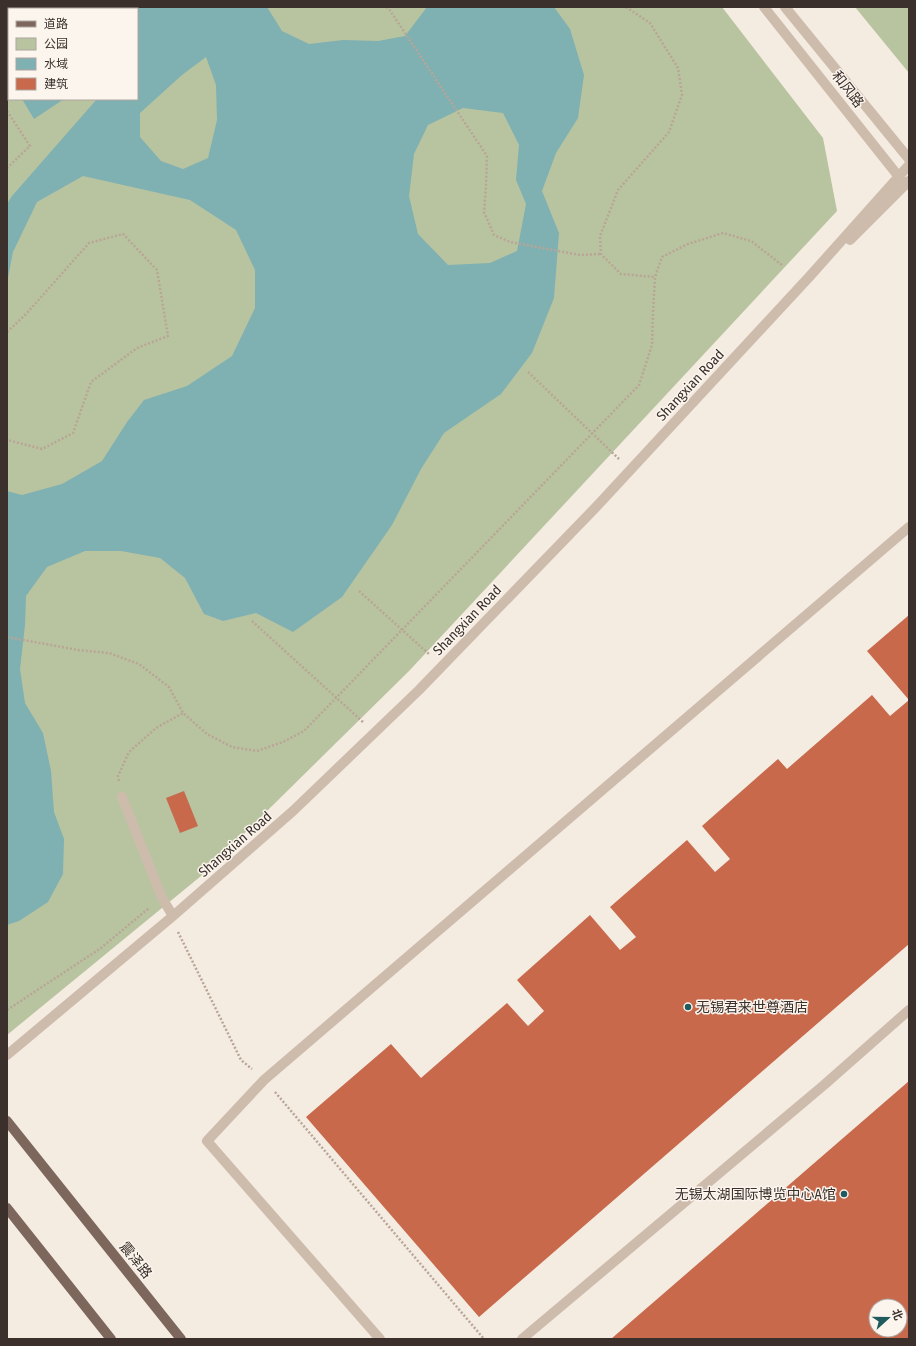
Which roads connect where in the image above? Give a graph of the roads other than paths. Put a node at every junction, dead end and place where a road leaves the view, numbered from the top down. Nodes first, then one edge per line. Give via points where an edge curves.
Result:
1 (764, 7) edge
2 (785, 7) edge
3 (909, 159) edge
4 (909, 165) edge
5 (905, 183) edge
6 (909, 527) edge
7 (122, 797) road end
8 (173, 918) junction
9 (909, 1010) edge
10 (7, 1055) edge
11 (7, 1060) edge
12 (7, 1121) edge
13 (7, 1208) edge
14 (111, 1339) edge
15 (181, 1339) edge
16 (380, 1339) edge
17 (522, 1339) edge

1 - 5 street, 和风路
2 - 3 street, 和风路
4 - 5 street, Shangxian Road
5 - 8 street, Shangxian Road via 810,276 443,666 293,811
5 - 8 street, Shangxian Road via 422,694 294,815
6 - 16 street via 264,1080 207,1141
7 - 8 street via 162,898
8 - 10 street, Shangxian Road
8 - 11 street, Shangxian Road
9 - 17 street via 824,1085
12 - 15 main road, 震泽路
13 - 14 main road

